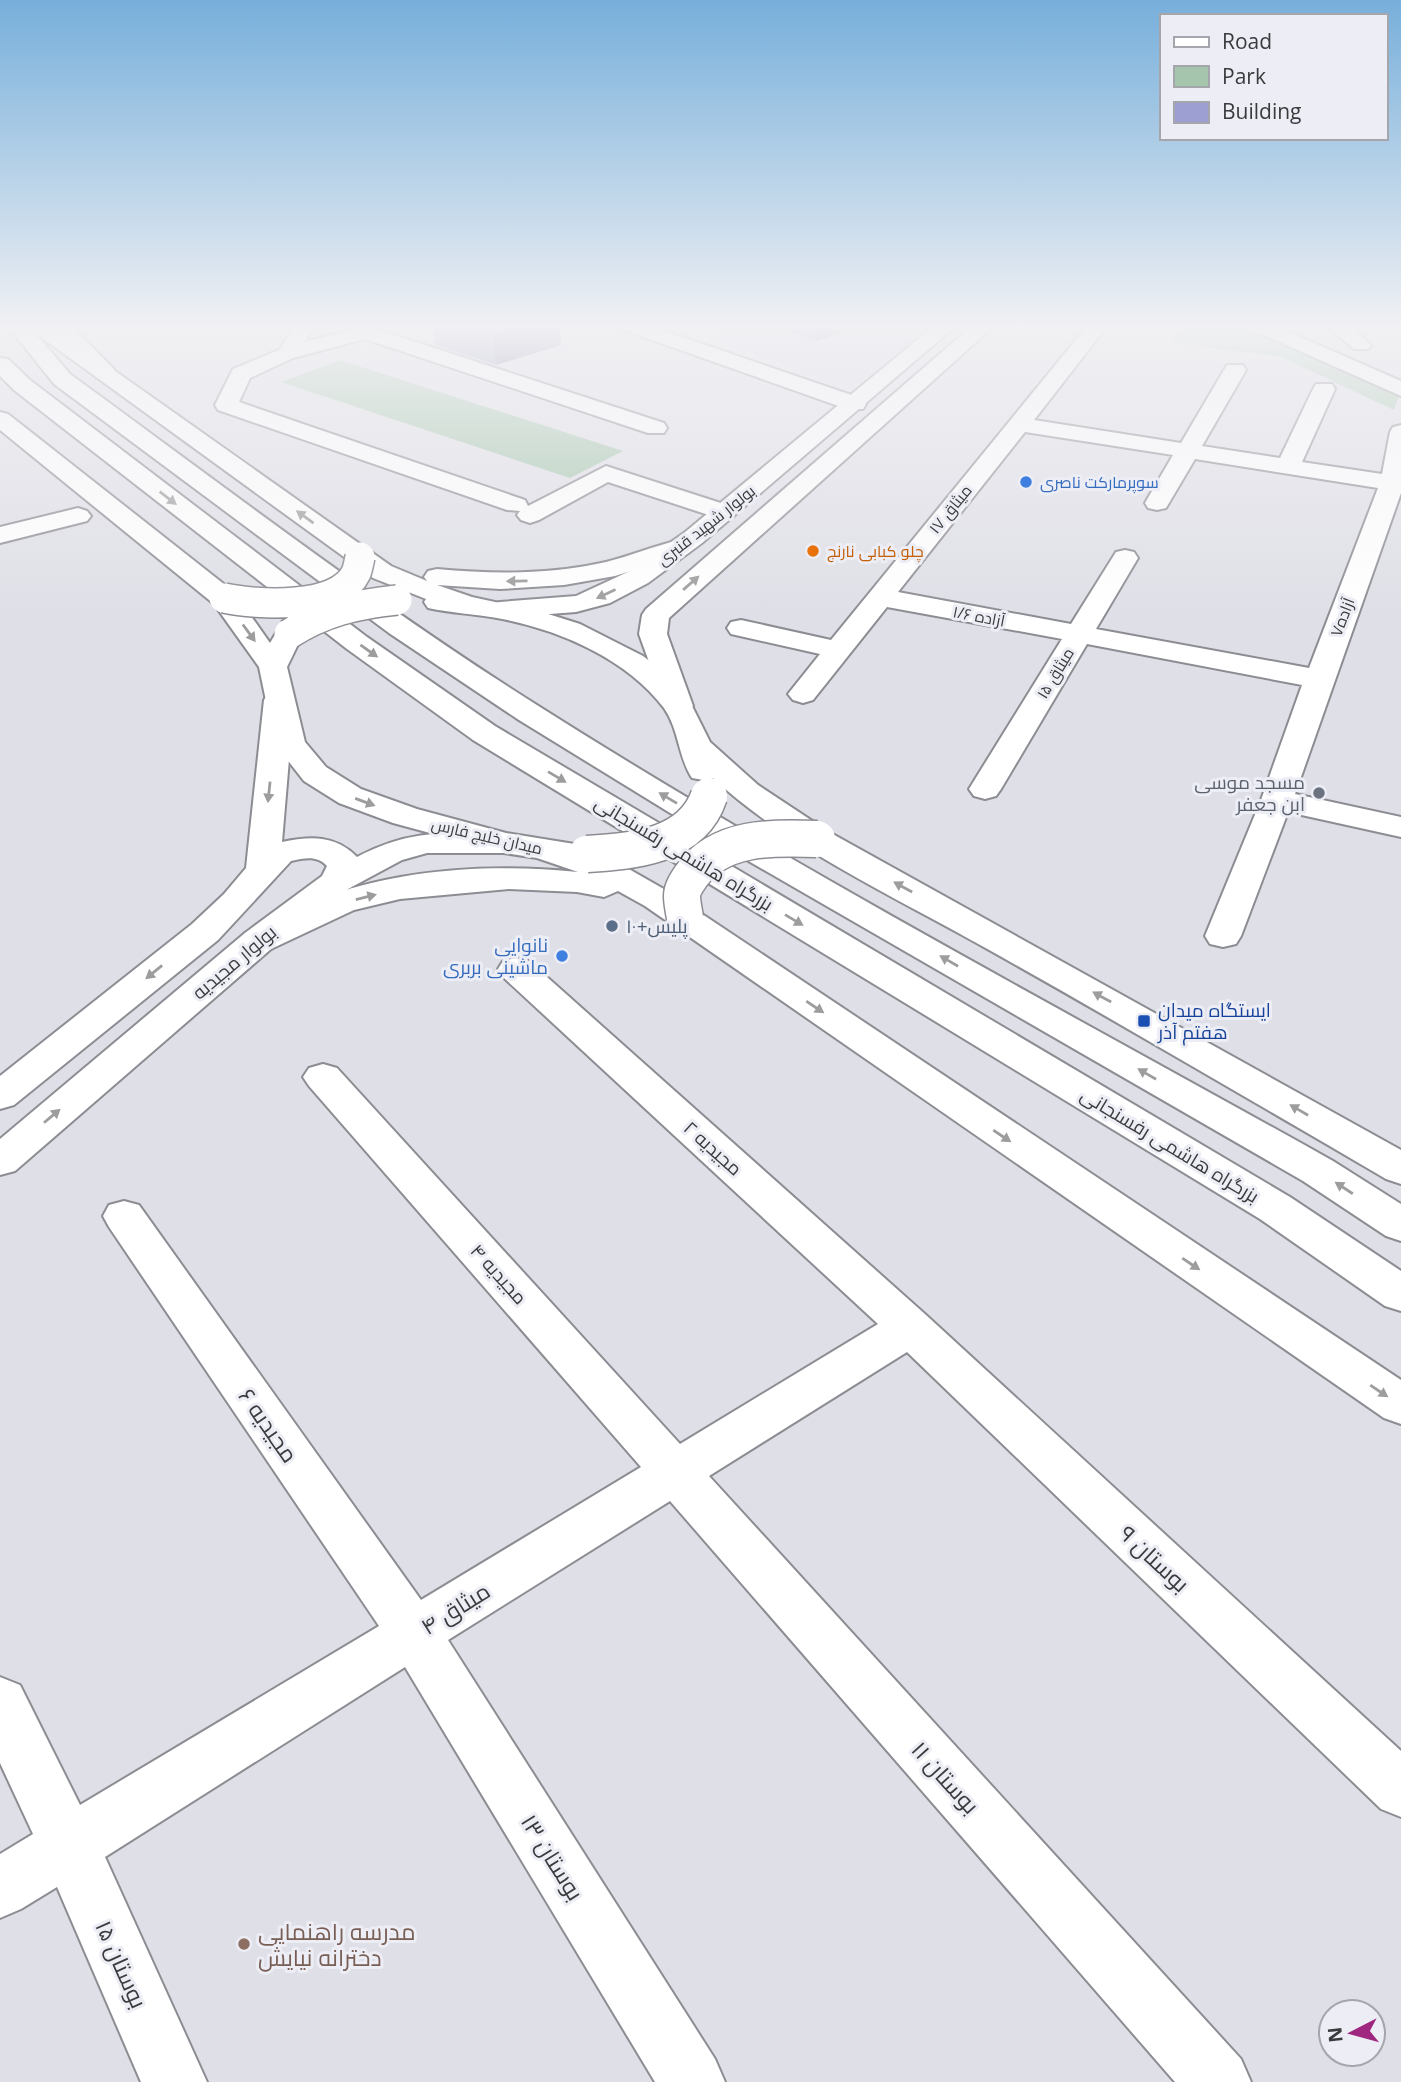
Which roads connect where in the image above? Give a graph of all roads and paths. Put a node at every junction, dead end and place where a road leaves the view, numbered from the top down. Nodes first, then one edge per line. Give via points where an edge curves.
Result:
1 (4, 422) edge
2 (70, 422) edge
3 (121, 422) edge
4 (173, 422) edge
5 (275, 422) edge
6 (638, 422) edge
7 (833, 422) edge
8 (877, 422) edge
9 (1205, 422) edge
10 (1308, 422) edge
11 (1018, 424) joint
12 (656, 428) dead end
13 (1401, 432) edge
14 (1188, 451) junction
15 (1287, 466) junction
16 (1392, 483) junction
17 (1157, 503) dead end
18 (724, 512) junction
19 (78, 516) dead end
20 (0, 535) edge
21 (1372, 542) junction
22 (1401, 547) edge
23 (679, 548) junction
24 (1125, 558) dead end
25 (371, 564) junction
26 (880, 597) junction
27 (224, 598) junction
28 (463, 603) junction
29 (500, 610) junction
30 (741, 628) dead end
31 (1078, 635) junction
32 (838, 650) junction
33 (1319, 679) junction
34 (276, 684) junction
35 (803, 694) dead end
36 (678, 705) junction
37 (697, 747) junction
38 (985, 789) dead end
39 (1277, 800) junction
40 (1401, 827) edge
41 (817, 839) junction
42 (504, 843) junction
43 (549, 851) junction
44 (263, 868) junction
45 (336, 882) junction
46 (671, 909) junction
47 (1223, 936) dead end
48 (258, 941) junction
49 (516, 969) dead end
50 (323, 1077) dead end
51 (0, 1096) edge
52 (0, 1161) edge
53 (1401, 1169) edge
54 (124, 1216) dead end
55 (1401, 1225) edge
56 (1401, 1294) edge
57 (910, 1327) junction
58 (1401, 1405) edge
59 (674, 1472) junction
60 (414, 1633) junction
61 (0, 1703) edge
62 (1401, 1789) edge
63 (69, 1845) junction
64 (0, 1888) edge
65 (174, 2082) edge
66 (692, 2082) edge
67 (1218, 2082) edge

1 - 27 main road
2 -> 56 main road, بزرگراه هاشمی رفسنجانی via 357,643 484,733 1275,1208
55 -> 3 main road, بزرگراه هاشمی رفسنجانی via 1318,1171 757,852 530,714 399,626
25 -> 4 main road
5 - 18 main road via 523,510 606,473
6 - 12 main road
7 - 18 main road, بولوار شهید قنبری
36 -> 8 main road, بولوار شهید قنبری via 653,635 656,615
9 - 14 main road
10 - 15 main road
11 - 14 main road
11 - 26 main road, میثاق ۱۷
13 - 16 main road, آزاده۷
14 - 15 main road
14 - 17 main road
15 - 16 main road
16 - 21 main road, آزاده۷
18 - 23 main road, بولوار شهید قنبری
19 - 20 main road
21 - 22 main road
21 - 33 main road, آزاده۷
23 -> 25 main road via 607,570 535,580 467,580
23 -> 29 main road, بولوار شهید قنبری via 598,598 560,607
24 - 31 main road, میثاق ۱۵
25 - 27 main road, bridge via 331,593 303,601 269,605
25 - 28 main road via 408,584
26 - 31 main road, آزاده ۱/۶
26 - 32 main road, میثاق ۱۷
27 -> 34 main road
28 - 29 main road, میدان خلیج فارس
28 - 34 main road, میدان خلیج فارس, bridge via 364,603 308,620 289,634
29 - 36 main road, میدان خلیج فارس via 610,649 648,674
30 - 32 main road
31 - 33 main road, آزاده ۱/۶
31 - 38 main road, میثاق ۱۵
32 - 35 main road, میثاق ۱۷
33 - 39 main road, آزاده۷
34 -> 42 main road, میدان خلیج فارس via 290,744 315,774 350,796
34 -> 44 main road
36 - 37 main road, میدان خلیج فارس
37 - 41 main road via 747,792
37 - 43 main road, میدان خلیج فارس, bridge via 710,793 701,817 674,838 634,851
39 - 40 main road
39 - 47 main road, آزاده۷
41 - 46 main road, bridge via 748,841 718,852 693,870
53 -> 41 main road
42 - 43 main road, میدان خلیج فارس
42 - 45 main road, بولوار مجیدیه via 425,842 390,853
43 - 46 main road via 608,871
44 - 45 main road via 280,853 321,849 333,852 345,865
44 -> 51 main road via 235,906
45 - 48 main road, بولوار مجیدیه
48 -> 46 main road via 343,903 447,883 582,882
46 -> 58 main road
52 -> 48 main road, بولوار مجیدیه
49 - 57 main road, مجیدیه ۲
50 - 59 main road, مجیدیه ۴
54 - 60 main road, مجیدیه ۶
57 - 59 main road, میثاق ۴
57 - 62 main road, بوستان ۹
59 - 60 main road, میثاق ۴
59 - 67 main road, بوستان ۱۱
60 - 63 main road, میثاق ۴
60 - 66 main road, بوستان ۱۳
61 - 63 main road, بوستان ۱۵
63 - 64 main road, میثاق ۴
63 - 65 main road, بوستان ۱۵

